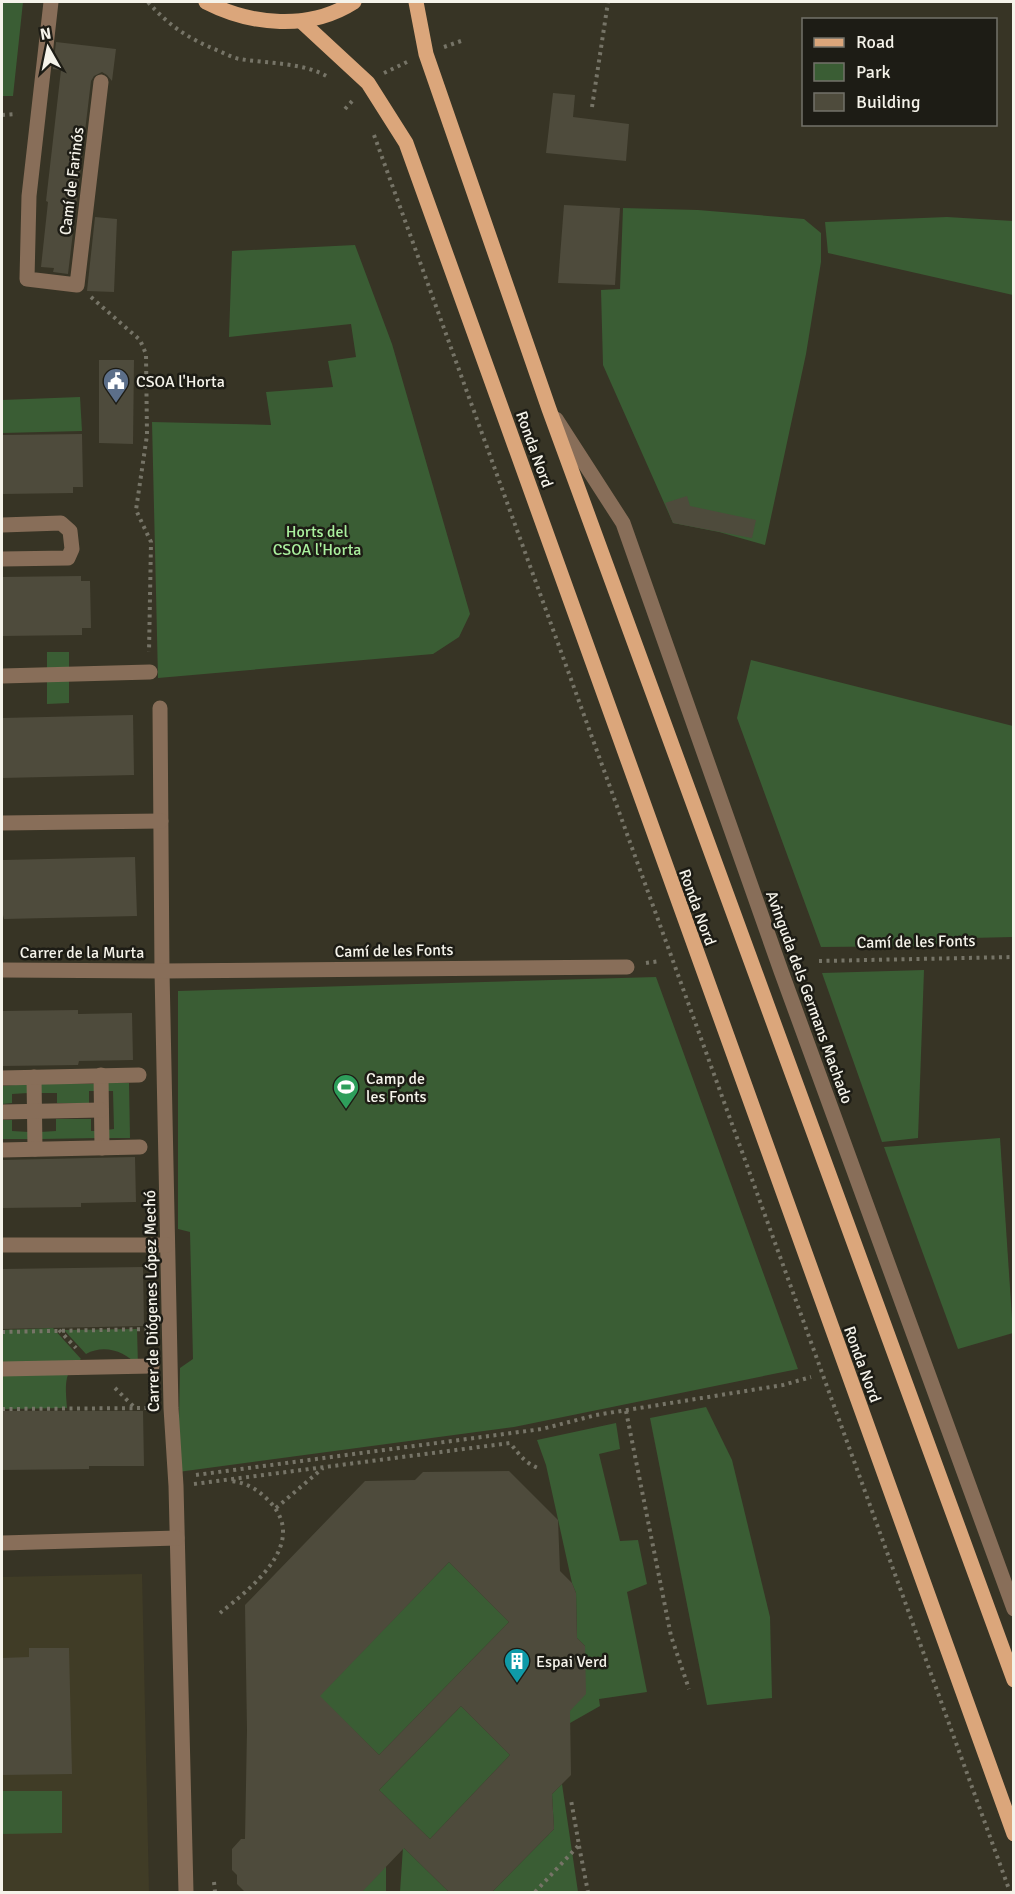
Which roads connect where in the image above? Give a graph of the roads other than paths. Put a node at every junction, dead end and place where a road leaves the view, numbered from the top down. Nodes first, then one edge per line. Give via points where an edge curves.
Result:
1 (51, 2) edge
2 (206, 2) edge
3 (354, 2) edge
4 (416, 2) edge
5 (301, 21) junction
6 (101, 82) dead end
7 (549, 409) junction
8 (2, 525) edge
9 (2, 559) edge
10 (150, 672) road end
11 (2, 676) edge
12 (160, 708) dead end
13 (161, 821) junction
14 (2, 823) edge
15 (627, 967) dead end
16 (2, 970) edge
17 (162, 971) junction
18 (101, 1075) junction
19 (139, 1075) dead end
20 (34, 1077) junction
21 (2, 1078) edge
22 (102, 1110) junction
23 (2, 1112) edge
24 (34, 1112) junction
25 (140, 1147) dead end
26 (102, 1148) junction
27 (35, 1149) junction
28 (2, 1150) edge
29 (2, 1245) edge
30 (167, 1245) junction
31 (152, 1366) dead end
32 (2, 1369) edge
33 (177, 1538) junction
34 (2, 1543) edge
35 (1014, 1609) edge
36 (1014, 1680) edge
37 (1014, 1834) edge
38 (186, 1893) edge

1 - 6 street, Camí de Farinós via 29,196 27,279 77,285
2 - 5 main road via 236,15 268,22
3 - 5 main road
4 - 7 main road, Ronda Nord via 426,54
5 - 37 main road, Ronda Nord via 368,83 406,143
7 - 35 street, Avinguda dels Germans Machado via 623,523 777,960
7 - 36 main road, Ronda Nord
8 - 9 street via 61,523 70,531 72,549 68,558
10 - 11 street
12 - 13 street, Carrer de Diógenes López Mechó
13 - 14 street
13 - 17 street, Carrer de Diógenes López Mechó
15 - 17 street, Camí de les Fonts
16 - 17 street, Carrer de la Murta
17 - 30 street, Carrer de Diógenes López Mechó
18 - 19 street
18 - 20 street
18 - 22 street
20 - 21 street
20 - 24 street
22 - 24 street
22 - 26 street
23 - 24 street
24 - 27 street
25 - 26 street
26 - 27 street
27 - 28 street
29 - 30 street
30 - 33 street, Carrer de Diógenes López Mechó
31 - 32 street
33 - 34 street
33 - 38 street, Carrer de Diógenes López Mechó

